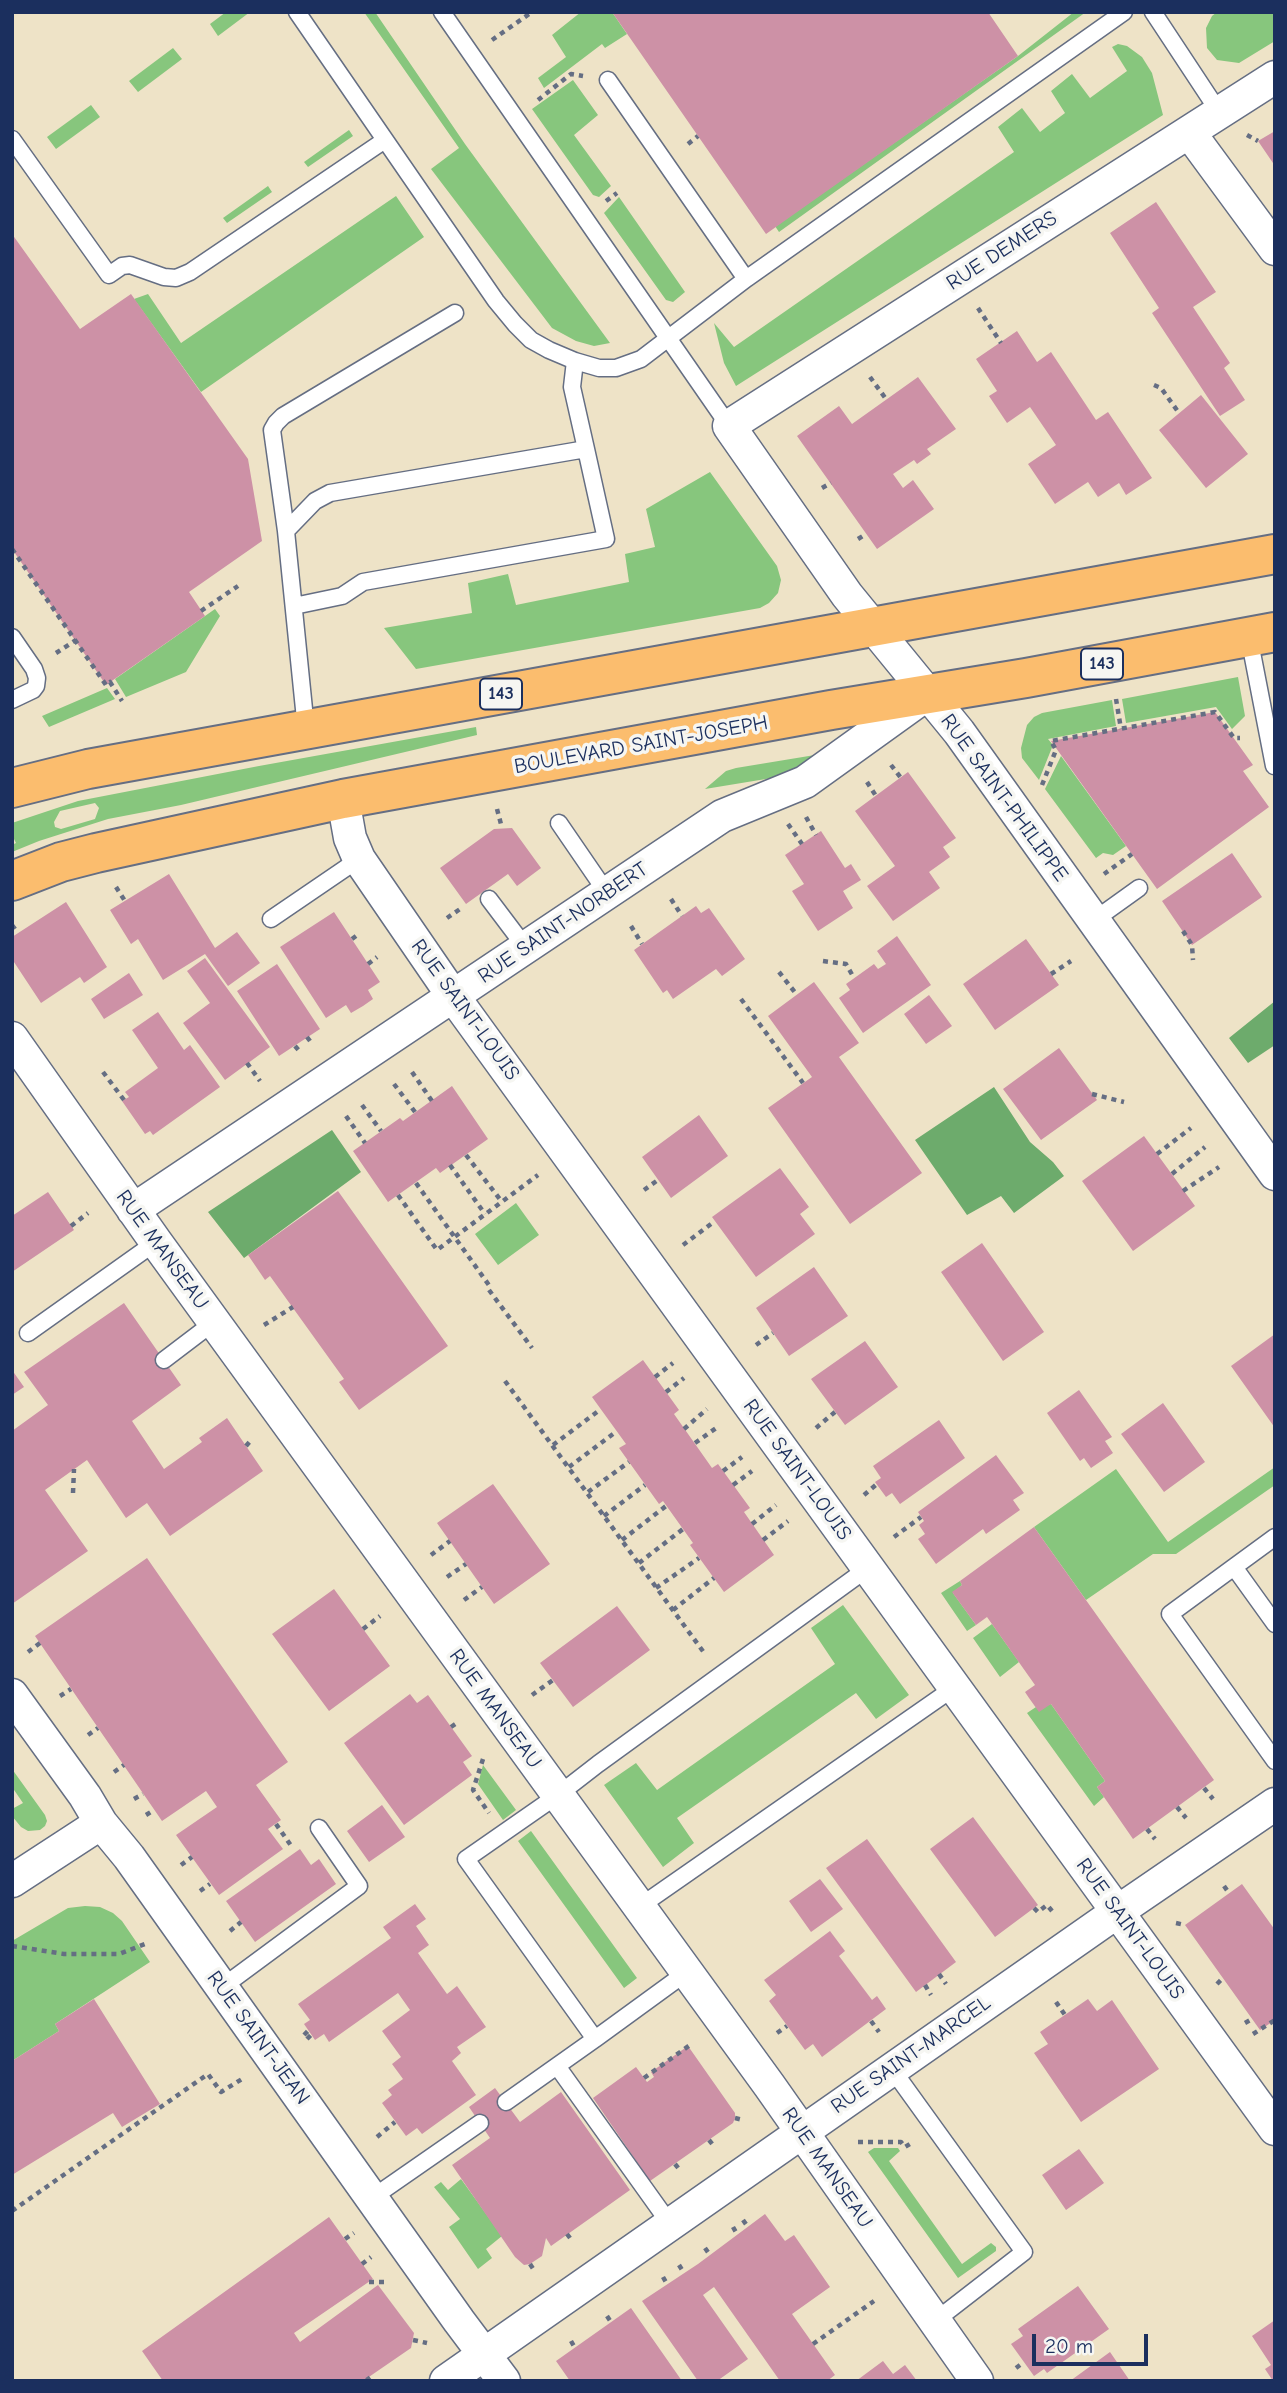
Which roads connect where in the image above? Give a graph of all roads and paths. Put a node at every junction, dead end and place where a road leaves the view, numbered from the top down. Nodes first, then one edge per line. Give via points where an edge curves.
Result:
1 (297, 12) edge
2 (442, 12) edge
3 (532, 12) edge
4 (1124, 12) edge
5 (1153, 12) edge
6 (471, 54) junction
7 (571, 74) dead end
8 (1275, 77) edge
9 (608, 79) dead end
10 (546, 93) dead end
11 (1219, 112) junction
12 (1189, 132) junction
13 (1246, 135) dead end
14 (698, 136) dead end
15 (12, 139) edge
16 (385, 140) junction
17 (1258, 141) dead end
18 (688, 144) dead end
19 (1275, 249) edge
20 (746, 279) junction
21 (976, 305) dead end
22 (455, 313) dead end
23 (668, 338) junction
24 (1001, 342) dead end
25 (575, 361) junction
26 (867, 374) dead end
27 (1154, 385) dead end
28 (886, 399) dead end
29 (1179, 413) dead end
30 (729, 426) junction
31 (586, 449) junction
32 (831, 483) dead end
33 (822, 488) dead end
34 (286, 531) junction
35 (866, 534) dead end
36 (858, 539) dead end
37 (12, 549) edge
38 (1275, 554) edge
39 (238, 586) dead end
40 (294, 606) junction
41 (201, 611) dead end
42 (872, 626) junction
43 (1262, 635) edge
44 (12, 637) edge
45 (928, 693) junction
46 (1116, 695) dead end
47 (12, 700) edge
48 (122, 701) dead end
49 (306, 729) junction
50 (1121, 729) junction
51 (1234, 738) dead end
52 (1275, 766) edge
53 (12, 788) edge
54 (1040, 789) dead end
55 (343, 799) junction
56 (497, 808) dead end
57 (802, 811) dead end
58 (786, 821) dead end
59 (559, 823) dead end
60 (502, 828) dead end
61 (816, 835) dead end
62 (802, 844) dead end
63 (1132, 854) dead end
64 (359, 859) junction
65 (1102, 875) dead end
66 (12, 881) edge
67 (1139, 888) dead end
68 (607, 893) junction
69 (489, 899) dead end
70 (671, 899) dead end
71 (682, 916) dead end
72 (271, 919) dead end
73 (1093, 921) junction
74 (12, 925) edge
75 (631, 926) dead end
76 (1183, 931) dead end
77 (18, 933) dead end
78 (360, 933) dead end
79 (352, 939) dead end
80 (642, 944) dead end
81 (526, 948) junction
82 (377, 957) dead end
83 (1193, 960) dead end
84 (822, 961) dead end
85 (1071, 961) dead end
86 (368, 964) dead end
87 (779, 972) dead end
88 (1051, 974) dead end
89 (854, 978) dead end
90 (797, 995) dead end
91 (453, 996) junction
92 (741, 999) dead end
93 (307, 1037) dead end
94 (12, 1038) edge
95 (313, 1045) dead end
96 (295, 1046) dead end
97 (301, 1053) dead end
98 (247, 1063) dead end
99 (103, 1072) dead end
100 (412, 1072) dead end
101 (260, 1081) dead end
102 (803, 1083) dead end
103 (394, 1084) dead end
104 (1093, 1094) dead end
105 (124, 1100) dead end
106 (432, 1101) dead end
107 (1124, 1102) dead end
108 (362, 1105) dead end
109 (415, 1112) dead end
110 (346, 1116) dead end
111 (1191, 1128) dead end
112 (381, 1131) dead end
113 (365, 1143) dead end
114 (1205, 1147) dead end
115 (1157, 1154) dead end
116 (466, 1155) dead end
117 (450, 1166) dead end
118 (1219, 1167) dead end
119 (1172, 1174) dead end
120 (1275, 1174) edge
121 (538, 1175) dead end
122 (659, 1180) dead end
123 (416, 1183) dead end
124 (644, 1190) dead end
125 (1184, 1191) dead end
126 (398, 1195) dead end
127 (502, 1202) junction
128 (133, 1210) junction
129 (88, 1213) dead end
130 (485, 1214) junction
131 (715, 1221) dead end
132 (71, 1226) dead end
133 (454, 1237) junction
134 (156, 1242) junction
135 (684, 1245) dead end
136 (293, 1307) dead end
137 (214, 1322) junction
138 (264, 1325) dead end
139 (28, 1333) dead end
140 (773, 1333) dead end
141 (756, 1345) dead end
142 (532, 1348) dead end
143 (164, 1360) dead end
144 (673, 1363) dead end
145 (655, 1377) dead end
146 (684, 1378) dead end
147 (505, 1381) dead end
148 (666, 1392) dead end
149 (601, 1409) dead end
150 (707, 1409) dead end
151 (835, 1412) dead end
152 (719, 1426) dead end
153 (816, 1428) dead end
154 (684, 1429) dead end
155 (617, 1431) dead end
156 (252, 1439) dead end
157 (695, 1443) dead end
158 (553, 1444) junction
159 (246, 1446) dead end
160 (742, 1457) dead end
161 (629, 1462) dead end
162 (569, 1467) junction
163 (74, 1469) dead end
164 (723, 1471) dead end
165 (751, 1471) dead end
166 (645, 1485) dead end
167 (733, 1485) dead end
168 (877, 1485) dead end
169 (588, 1492) junction
170 (73, 1493) dead end
171 (863, 1495) dead end
172 (776, 1505) dead end
173 (666, 1506) dead end
174 (604, 1516) junction
175 (921, 1517) dead end
176 (788, 1521) dead end
177 (752, 1524) dead end
178 (683, 1529) dead end
179 (894, 1537) dead end
180 (1275, 1537) edge
181 (763, 1539) dead end
182 (622, 1540) junction
183 (450, 1541) dead end
184 (431, 1555) dead end
185 (699, 1558) dead end
186 (639, 1563) junction
187 (466, 1564) dead end
188 (1234, 1567) junction
189 (868, 1568) junction
190 (447, 1577) dead end
191 (714, 1578) dead end
192 (482, 1587) dead end
193 (656, 1588) junction
194 (464, 1600) dead end
195 (673, 1610) junction
196 (380, 1616) dead end
197 (1275, 1624) edge
198 (363, 1629) dead end
199 (692, 1636) dead end
200 (40, 1643) dead end
201 (28, 1652) dead end
202 (553, 1680) dead end
203 (955, 1687) junction
204 (71, 1689) dead end
205 (12, 1695) edge
206 (532, 1695) dead end
207 (60, 1696) dead end
208 (457, 1723) dead end
209 (451, 1727) dead end
210 (98, 1728) dead end
211 (88, 1735) dead end
212 (483, 1759) dead end
213 (1275, 1761) edge
214 (124, 1765) dead end
215 (114, 1772) dead end
216 (1204, 1788) dead end
217 (473, 1790) dead end
218 (143, 1794) dead end
219 (558, 1795) junction
220 (134, 1799) dead end
221 (1213, 1799) dead end
222 (1275, 1804) edge
223 (1177, 1807) dead end
224 (154, 1810) dead end
225 (146, 1815) dead end
226 (1186, 1818) dead end
227 (102, 1823) junction
228 (276, 1824) dead end
229 (319, 1828) dead end
230 (1147, 1829) dead end
231 (1155, 1839) dead end
232 (292, 1847) dead end
233 (192, 1857) dead end
234 (181, 1865) dead end
235 (12, 1881) edge
236 (210, 1884) dead end
237 (1224, 1886) dead end
238 (200, 1891) dead end
239 (1229, 1893) dead end
240 (639, 1907) junction
241 (1034, 1908) dead end
242 (1052, 1911) dead end
243 (1117, 1912) junction
244 (242, 1923) dead end
245 (1176, 1923) dead end
246 (1185, 1925) dead end
247 (230, 1931) dead end
248 (145, 1944) dead end
249 (12, 1946) edge
250 (687, 1972) junction
251 (939, 1975) dead end
252 (1223, 1978) dead end
253 (946, 1984) dead end
254 (1217, 1984) dead end
255 (925, 1985) dead end
256 (221, 1987) junction
257 (931, 1994) dead end
258 (1056, 2002) dead end
259 (1065, 2015) dead end
260 (1252, 2018) dead end
261 (1275, 2020) edge
262 (871, 2021) dead end
263 (1245, 2023) dead end
264 (787, 2026) dead end
265 (879, 2032) dead end
266 (777, 2033) dead end
267 (1253, 2034) dead end
268 (595, 2039) junction
269 (690, 2045) dead end
270 (557, 2066) junction
271 (892, 2069) junction
272 (644, 2078) dead end
273 (242, 2079) dead end
274 (506, 2102) dead end
275 (734, 2118) dead end
276 (743, 2120) dead end
277 (395, 2122) dead end
278 (480, 2123) dead end
279 (1275, 2129) edge
280 (802, 2132) junction
281 (377, 2137) dead end
282 (709, 2140) dead end
283 (858, 2142) dead end
284 (713, 2145) dead end
285 (905, 2147) dead end
286 (372, 2198) junction
287 (12, 2211) edge
288 (743, 2220) dead end
289 (670, 2224) junction
290 (733, 2227) dead end
291 (748, 2227) dead end
292 (354, 2233) dead end
293 (568, 2234) dead end
294 (737, 2234) dead end
295 (345, 2239) dead end
296 (573, 2242) dead end
297 (705, 2248) dead end
298 (710, 2255) dead end
299 (371, 2257) dead end
300 (362, 2264) dead end
301 (530, 2264) dead end
302 (679, 2265) dead end
303 (534, 2270) dead end
304 (684, 2273) dead end
305 (663, 2277) dead end
306 (369, 2282) dead end
307 (389, 2282) dead end
308 (667, 2284) dead end
309 (874, 2301) dead end
310 (607, 2316) dead end
311 (935, 2320) junction
312 (611, 2322) dead end
313 (413, 2340) dead end
314 (570, 2341) dead end
315 (427, 2343) dead end
316 (813, 2344) dead end
317 (575, 2348) dead end
318 (484, 2354) junction
319 (1024, 2362) dead end
320 (1016, 2368) dead end
321 (446, 2381) edge
322 (504, 2381) edge
323 (977, 2381) edge

1 - 16 lane
2 - 6 lane
3 - 6 path
4 - 20 lane
5 - 11 lane
6 - 23 lane
7 - 10 path
8 - 11 street, RUE DEMERS
9 - 20 lane
11 - 12 street, RUE DEMERS
12 - 19 street
12 - 30 street, RUE DEMERS
13 - 17 path
14 - 18 path
15 - 16 lane via 109,275 130,265 176,278
16 - 25 lane via 514,324 531,340
20 - 23 lane
21 - 24 path
22 - 34 lane via 275,422 272,430
23 - 25 lane via 641,359 616,368
23 - 30 lane
25 - 31 lane via 572,387
26 - 28 path
27 - 29 path
30 - 42 street, RUE SAINT-PHILIPPE
31 - 34 lane via 330,492
31 - 40 lane via 606,539 363,582 342,596
32 - 33 path
34 - 40 lane
35 - 36 path
37 - 48 path via 106,685 110,682
38 - 42 main road, 143
39 - 41 path
40 - 49 lane
42 - 45 street, RUE SAINT-PHILIPPE
42 - 49 main road, 143
43 - 45 main road, BOULEVARD SAINT-JOSEPH / 143
43 - 52 lane
44 - 47 lane via 37,678 33,690
45 - 55 main road, BOULEVARD SAINT-JOSEPH / 143
45 - 68 street, RUE SAINT-NORBERT via 805,782 722,817
45 - 73 street, RUE SAINT-PHILIPPE
46 - 50 path
49 - 53 main road, 143 via 88,769
50 - 51 path via 1215,712
50 - 54 path via 1051,741 1056,750
55 - 64 street, RUE SAINT-LOUIS
55 - 66 main road, BOULEVARD SAINT-JOSEPH / 143 via 108,850
56 - 60 path
57 - 61 path
58 - 62 path
59 - 68 lane
63 - 65 path
64 - 72 lane
64 - 91 street, RUE SAINT-LOUIS
67 - 73 lane
68 - 81 street, RUE SAINT-NORBERT
69 - 81 lane
70 - 71 path
73 - 120 street, RUE SAINT-PHILIPPE
74 - 77 path
75 - 80 path
76 - 83 path via 1192,945
78 - 79 path
81 - 91 street, RUE SAINT-NORBERT
82 - 86 path
84 - 89 path via 846,964
85 - 88 path
87 - 90 path
91 - 128 street, RUE SAINT-NORBERT
91 - 189 street, RUE SAINT-LOUIS
92 - 102 path
93 - 95 path
94 - 128 street, RUE MANSEAU
96 - 97 path
98 - 101 path
99 - 105 path
100 - 106 path
103 - 109 path
104 - 107 path
108 - 112 path
110 - 113 path
111 - 115 path
114 - 119 path
116 - 127 path
117 - 130 path
118 - 125 path
121 - 127 path
122 - 124 path
123 - 133 path
126 - 133 path via 437,1250
127 - 130 path
128 - 134 street, RUE MANSEAU
129 - 132 path
130 - 133 path
131 - 135 path
133 - 142 path
134 - 137 street, RUE MANSEAU
134 - 139 lane
136 - 138 path
137 - 143 lane
137 - 219 street, RUE MANSEAU
140 - 141 path
144 - 145 path
146 - 148 path
147 - 158 path
149 - 158 path
150 - 154 path
151 - 153 path
152 - 157 path
155 - 162 path
156 - 159 path
158 - 162 path
160 - 164 path
161 - 169 path
162 - 169 path
163 - 170 path
165 - 167 path
166 - 174 path
168 - 171 path
169 - 174 path
172 - 177 path
173 - 182 path
174 - 182 path
175 - 179 path
176 - 181 path
178 - 186 path
180 - 188 lane
182 - 186 path
183 - 184 path
185 - 193 path
186 - 193 path
187 - 190 path
188 - 197 lane
188 - 213 lane via 1170,1614
189 - 203 street, RUE SAINT-LOUIS
189 - 219 lane
191 - 195 path
192 - 194 path
193 - 195 path
195 - 199 path
196 - 198 path
200 - 201 path
202 - 206 path
203 - 240 lane
203 - 243 street, RUE SAINT-LOUIS
204 - 207 path
205 - 227 street, RUE SAINT-JEAN
208 - 209 path
210 - 211 path
212 - 217 path
214 - 215 path
216 - 221 path
218 - 220 path
219 - 240 street, RUE MANSEAU
219 - 268 lane via 466,1859
222 - 243 street, RUE SAINT-MARCEL
223 - 226 path
224 - 225 path
227 - 235 street
227 - 256 street, RUE SAINT-JEAN
228 - 232 path
229 - 256 lane via 359,1886
230 - 231 path
233 - 234 path
236 - 238 path
237 - 239 path
240 - 250 street, RUE MANSEAU
241 - 242 path via 1038,1912 1047,1905
243 - 271 street, RUE SAINT-MARCEL
243 - 279 street, RUE SAINT-LOUIS
244 - 247 path
245 - 246 path
248 - 249 path via 119,1954 64,1954
250 - 268 lane
250 - 280 street, RUE MANSEAU
251 - 253 path
252 - 254 path
255 - 257 path
256 - 286 street, RUE SAINT-JEAN
258 - 259 path
260 - 263 path
261 - 267 path
262 - 265 path
264 - 266 path
268 - 270 lane
269 - 272 path
270 - 274 lane
270 - 289 lane
271 - 280 street, RUE SAINT-MARCEL
271 - 311 lane via 1024,2252
273 - 287 path via 221,2092 208,2074
275 - 276 path
277 - 281 path
278 - 286 lane
280 - 289 street, RUE SAINT-MARCEL
280 - 311 street, RUE MANSEAU
282 - 284 path
283 - 285 path via 901,2142
286 - 318 street, RUE SAINT-JEAN
288 - 291 path
289 - 318 street, RUE SAINT-MARCEL
290 - 294 path
292 - 295 path
293 - 296 path
297 - 298 path
299 - 300 path
301 - 303 path
302 - 304 path
305 - 308 path
306 - 307 path
309 - 316 path
310 - 312 path
311 - 323 street, RUE MANSEAU
313 - 315 path
314 - 317 path
318 - 321 street, RUE SAINT-MARCEL
318 - 322 street, RUE SAINT-JEAN
319 - 320 path

